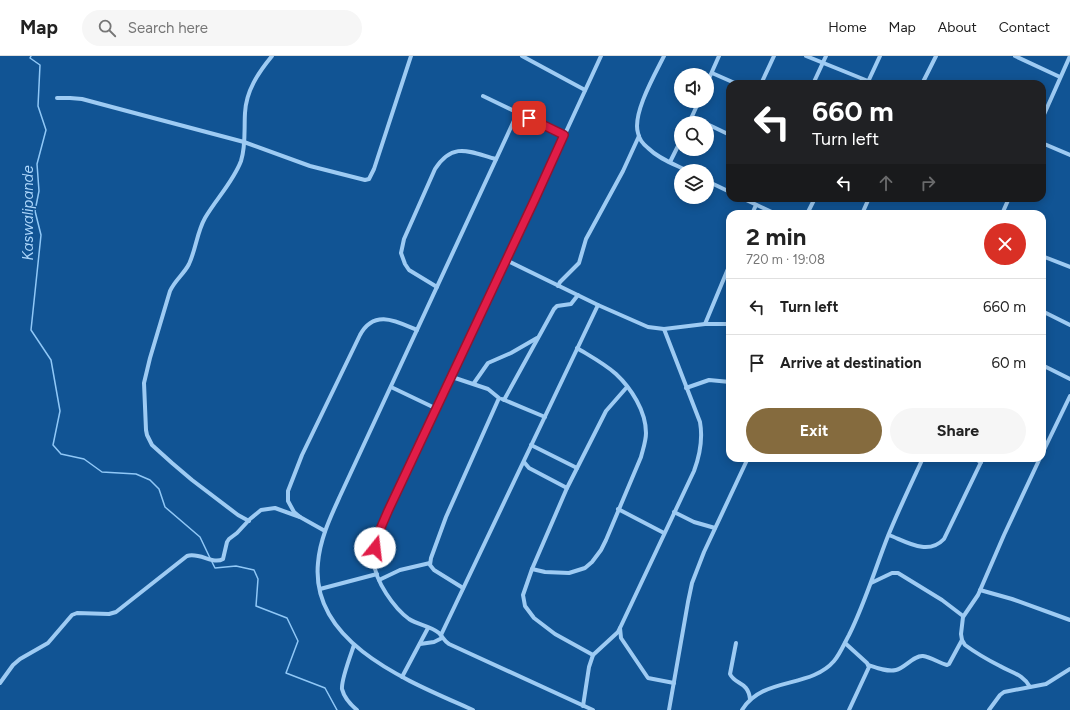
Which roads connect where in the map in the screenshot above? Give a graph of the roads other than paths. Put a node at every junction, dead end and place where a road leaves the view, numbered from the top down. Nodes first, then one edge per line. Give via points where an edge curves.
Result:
1 (272, 56) edge
2 (411, 56) edge
3 (522, 56) edge
4 (601, 56) edge
5 (664, 56) edge
6 (720, 56) edge
7 (774, 56) edge
8 (806, 56) edge
9 (826, 56) edge
10 (880, 56) edge
11 (936, 56) edge
12 (1015, 56) edge
13 (1070, 56) edge
14 (823, 63) junction
15 (714, 68) edge
16 (714, 73) edge
17 (1060, 77) junction
18 (729, 80) edge
19 (763, 80) edge
20 (814, 80) edge
21 (861, 80) edge
22 (869, 80) edge
23 (924, 80) edge
24 (585, 90) junction
25 (483, 96) dead end
26 (57, 98) dead end
27 (1046, 110) edge
28 (518, 112) junction
29 (714, 127) edge
30 (726, 133) edge
31 (564, 135) junction
32 (639, 136) junction
33 (244, 142) junction
34 (1046, 145) edge
35 (674, 154) edge
36 (1070, 155) edge
37 (496, 159) junction
38 (670, 162) junction
39 (674, 164) edge
40 (714, 184) edge
41 (726, 190) edge
42 (750, 202) edge
43 (756, 205) junction
44 (754, 210) edge
45 (767, 210) edge
46 (1046, 258) edge
47 (506, 260) junction
48 (1070, 268) edge
49 (726, 274) edge
50 (558, 286) junction
51 (437, 287) junction
52 (578, 295) junction
53 (598, 305) junction
54 (1046, 314) edge
55 (705, 324) junction
56 (726, 324) edge
57 (1070, 325) edge
58 (664, 329) junction
59 (417, 330) junction
60 (538, 338) junction
61 (577, 348) junction
62 (1046, 367) edge
63 (452, 377) junction
64 (1070, 379) edge
65 (726, 382) edge
66 (474, 383) junction
67 (391, 386) junction
68 (627, 387) junction
69 (686, 388) junction
70 (1070, 396) edge
71 (499, 398) junction
72 (504, 400) junction
73 (437, 409) junction
74 (545, 417) junction
75 (531, 445) junction
76 (1046, 446) edge
77 (524, 462) junction
78 (746, 462) edge
79 (920, 462) edge
80 (981, 462) edge
81 (1038, 462) edge
82 (577, 468) junction
83 (567, 488) junction
84 (618, 509) junction
85 (674, 512) junction
86 (300, 517) junction
87 (249, 520) junction
88 (715, 528) junction
89 (325, 531) junction
90 (664, 533) junction
91 (889, 535) junction
92 (430, 563) junction
93 (532, 569) junction
94 (377, 574) junction
95 (379, 580) junction
96 (871, 584) junction
97 (463, 588) junction
98 (320, 589) junction
99 (980, 590) junction
100 (964, 616) junction
101 (1070, 620) edge
102 (428, 628) junction
103 (620, 628) junction
104 (442, 637) junction
105 (962, 640) junction
106 (736, 643) dead end
107 (844, 643) junction
108 (420, 644) junction
109 (354, 645) junction
110 (593, 655) junction
111 (868, 665) junction
112 (1070, 669) edge
113 (402, 676) junction
114 (0, 683) edge
115 (674, 684) junction
116 (1030, 687) junction
117 (750, 699) junction
118 (583, 706) junction
119 (357, 710) edge
120 (472, 710) edge
121 (593, 710) edge
122 (669, 710) edge
123 (742, 710) edge
124 (849, 710) edge
125 (989, 710) edge

1 - 33 street via 248,93
2 - 33 street via 369,179 310,166
3 - 24 street
4 - 24 street
5 - 32 street via 641,106 637,128
6 - 15 street
7 - 19 street
8 - 14 street
9 - 14 street
10 - 22 street
11 - 23 street
12 - 17 street
13 - 17 street
14 - 20 street
14 - 21 street
16 - 18 street
17 - 27 street
24 - 31 street
25 - 28 street
26 - 33 street via 82,99
28 - 31 street
28 - 37 street
29 - 30 street
31 - 47 street
32 - 38 street via 654,154
32 - 50 street via 586,239 579,263
33 - 87 street via 237,170 206,217 189,265 170,292 147,370 144,393 146,430 152,445 192,480
34 - 36 street
35 - 38 street
37 - 51 street
37 - 51 street via 456,151 442,160 435,169 404,239 401,253 409,270
38 - 39 street
40 - 41 street
42 - 43 street
43 - 44 street
43 - 45 street
46 - 48 street
47 - 50 street
47 - 63 street
49 - 55 street
50 - 52 street
51 - 59 street
52 - 53 street
52 - 60 street via 571,304 555,307
53 - 58 street via 648,327
53 - 61 street
54 - 57 street
55 - 56 street
55 - 58 street
58 - 69 street
59 - 67 street
59 - 86 street via 385,319 372,322 363,330 289,486 290,506
60 - 66 street via 488,363
60 - 72 street
61 - 68 street via 616,374
61 - 74 street
62 - 64 street
63 - 66 street
63 - 73 street
65 - 69 street via 709,380
66 - 71 street via 488,389
67 - 73 street
67 - 89 street
68 - 82 street via 606,411
68 - 84 street via 639,406 646,424 646,434 641,457
69 - 85 street via 700,422 701,444 696,463
70 - 76 street
71 - 72 street
71 - 92 street via 446,517
72 - 74 street
73 - 94 street via 379,532 374,554
74 - 75 street
75 - 77 street
75 - 82 street
77 - 83 street via 529,468
77 - 97 street
78 - 88 street
79 - 91 street
80 - 91 street via 940,543 934,547 922,547
81 - 99 street
82 - 83 street
83 - 93 street
84 - 90 street
84 - 93 street via 601,550 589,565 570,574
85 - 88 street via 694,522
85 - 90 street
86 - 87 street via 275,508 262,510
86 - 89 street
87 - 114 street via 229,539 223,559 216,561 196,555 187,556 116,612 72,615 48,643 25,655 13,665
88 - 115 street via 692,583
89 - 98 street via 319,552
90 - 103 street
91 - 96 street
92 - 95 street via 400,570
92 - 97 street via 438,573
93 - 110 street via 523,595 526,609 544,627
94 - 95 street
94 - 98 street
95 - 102 street via 390,599 406,616
96 - 100 street via 892,573 898,574
96 - 107 street
97 - 104 street
98 - 109 street via 327,611
99 - 100 street
99 - 101 street
100 - 105 street
102 - 104 street
102 - 108 street
103 - 110 street
103 - 115 street via 623,641 648,678
104 - 108 street
104 - 118 street via 449,644
105 - 111 street via 947,665 924,656 894,671
105 - 116 street via 979,654 1020,675
106 - 117 street via 730,674 746,687
107 - 111 street
107 - 117 street via 834,661 822,671 768,689
108 - 113 street
109 - 113 street via 378,663
109 - 119 street via 342,690
110 - 118 street
111 - 124 street via 869,670
112 - 116 street via 1046,684
113 - 120 street
115 - 122 street
116 - 125 street via 1002,693
117 - 123 street
118 - 121 street

